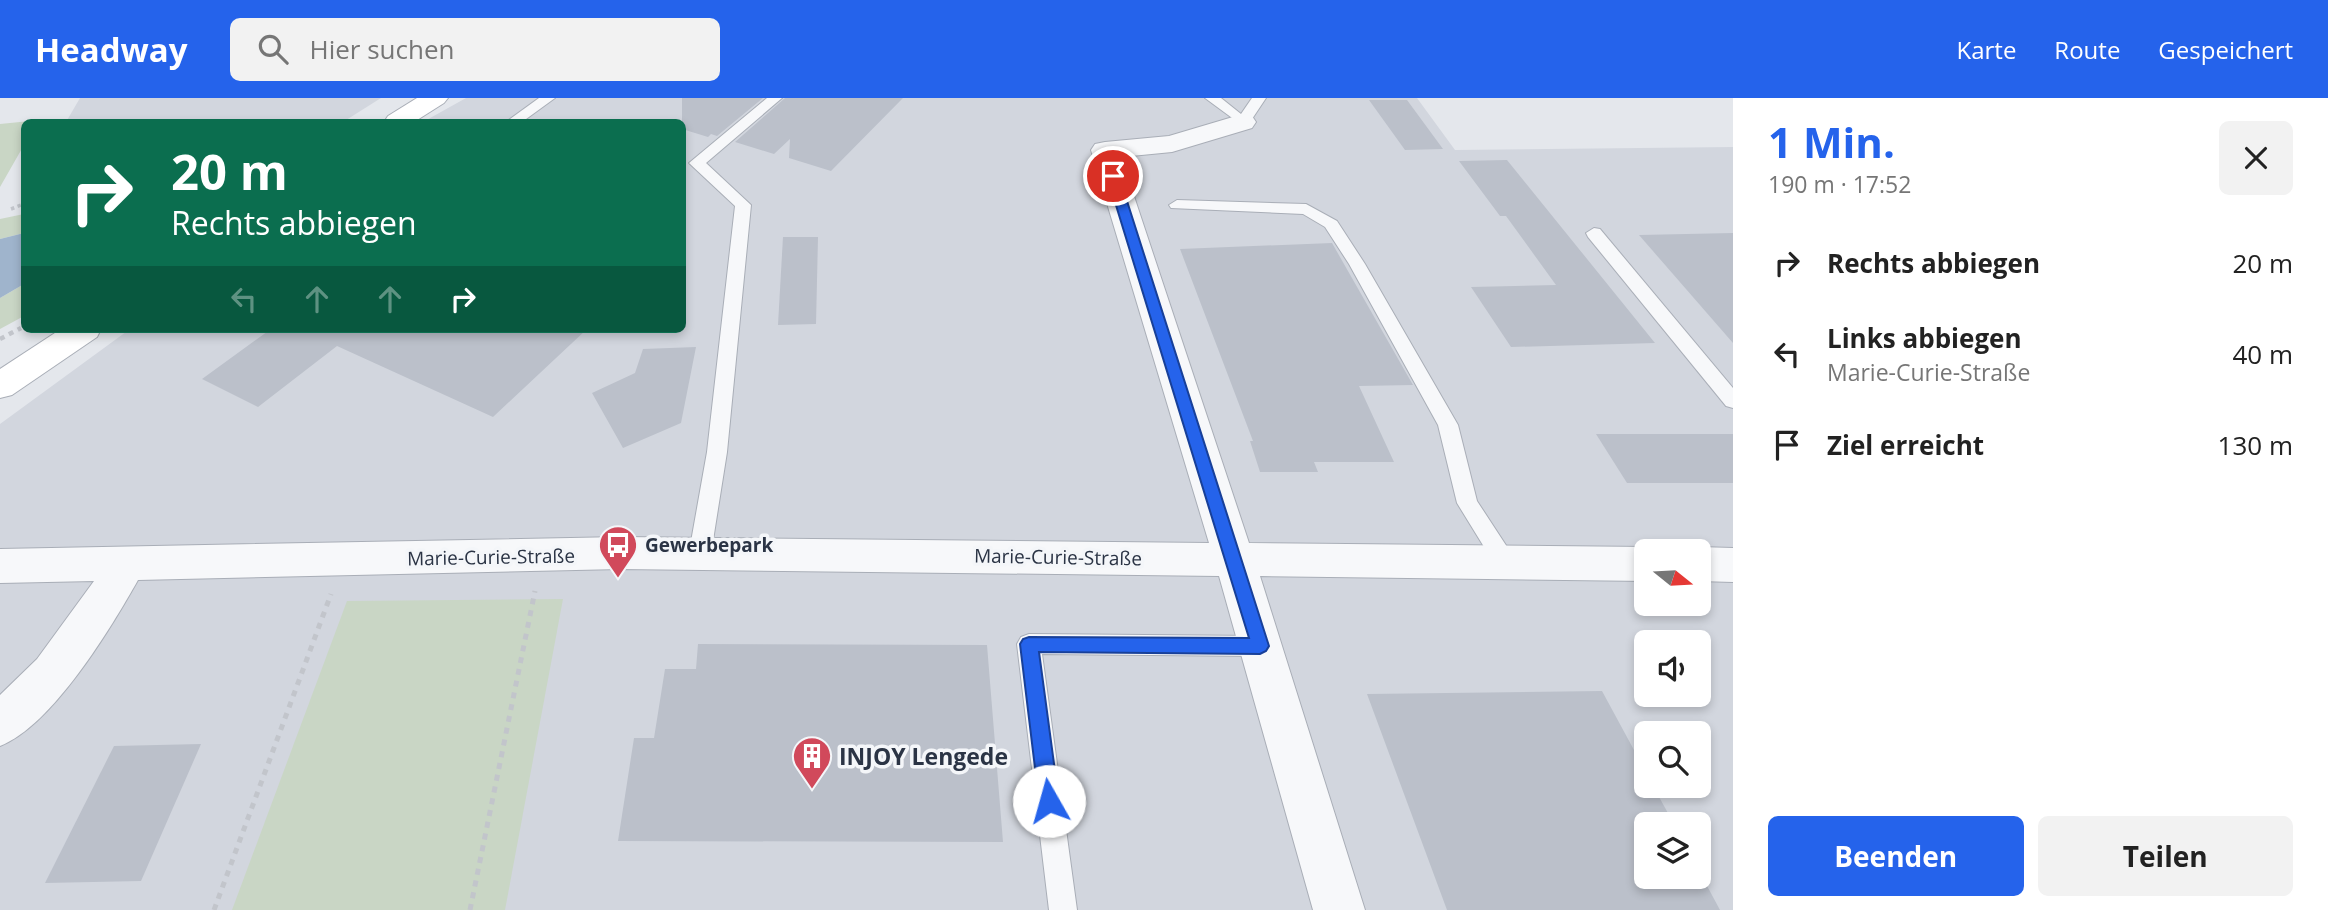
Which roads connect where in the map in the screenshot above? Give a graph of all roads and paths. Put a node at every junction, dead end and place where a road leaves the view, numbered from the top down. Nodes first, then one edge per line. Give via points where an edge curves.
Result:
1 (435, 98) edge
2 (548, 98) edge
3 (775, 98) edge
4 (1212, 98) edge
5 (1251, 110) edge
6 (402, 119) edge
7 (517, 119) edge
8 (21, 205) edge
9 (1177, 205) dead end
10 (11, 209) dead end
11 (1594, 233) dead end
12 (21, 328) edge
13 (79, 333) edge
14 (0, 339) edge
15 (52, 351) junction
16 (0, 369) edge
17 (0, 386) edge
18 (1733, 401) edge
19 (700, 553) junction
20 (542, 556) junction
21 (1234, 559) junction
22 (343, 561) junction
23 (1505, 562) junction
24 (1634, 564) edge
25 (1712, 564) edge
26 (125, 565) junction
27 (1733, 565) edge
28 (0, 566) edge
29 (1260, 646) junction
30 (0, 725) edge
31 (214, 910) edge
32 (470, 910) edge
33 (1063, 910) edge
34 (1339, 910) edge

1 - 6 main road
2 - 7 lane
3 - 19 lane via 697,163 743,205 717,452
4 - 5 lane
5 - 21 street via 1172,144 1105,150
8 - 10 path
9 - 23 lane via 1306,209 1331,224 1448,425 1467,503
11 - 18 lane
12 - 14 path
13 - 15 main road
15 - 16 main road
15 - 17 main road
19 - 20 street, Marie-Curie-Straße
19 - 21 street, Marie-Curie-Straße
20 - 22 street, Marie-Curie-Straße
20 - 32 path
21 - 23 street, Marie-Curie-Straße
21 - 29 street
22 - 26 street, Marie-Curie-Straße
22 - 31 path
23 - 24 street, Marie-Curie-Straße
25 - 27 street
26 - 28 street, Marie-Curie-Straße
26 - 30 street via 99,611 53,673
29 - 33 lane via 1029,644
29 - 34 street

